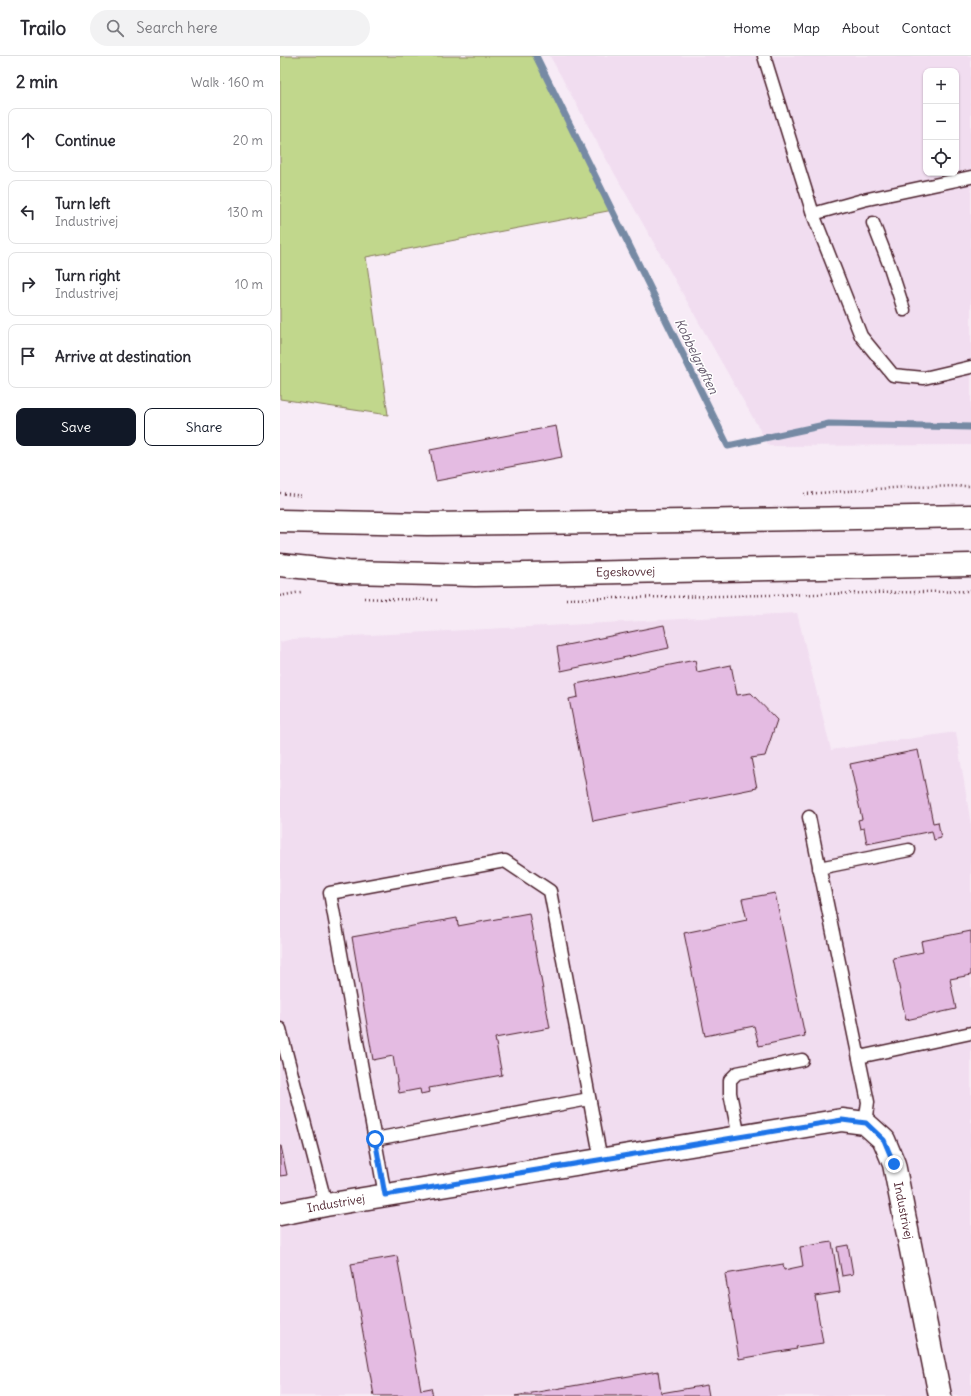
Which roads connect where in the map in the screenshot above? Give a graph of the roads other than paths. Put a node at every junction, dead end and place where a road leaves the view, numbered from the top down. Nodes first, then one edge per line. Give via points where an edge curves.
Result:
1 (764, 56) edge
2 (971, 177) edge
3 (813, 214) junction
4 (873, 222) dead end
5 (904, 310) dead end
6 (971, 368) edge
7 (971, 516) edge
8 (280, 521) edge
9 (280, 565) edge
10 (971, 565) edge
11 (809, 817) dead end
12 (909, 850) dead end
13 (820, 868) junction
14 (280, 1028) edge
15 (971, 1033) edge
16 (859, 1057) junction
17 (802, 1060) dead end
18 (589, 1098) junction
19 (866, 1123) junction
20 (739, 1137) junction
21 (375, 1139) junction
22 (600, 1160) junction
23 (385, 1195) junction
24 (326, 1205) junction
25 (280, 1214) edge
26 (940, 1396) edge

1 - 3 lane
2 - 3 lane via 863,200
3 - 6 lane via 861,336 892,375 924,378
4 - 5 lane
7 - 8 main road via 427,524
9 - 10 main road, Egeskovvej via 348,572 475,575
11 - 13 lane
12 - 13 lane
13 - 16 lane
14 - 24 lane
15 - 16 lane
16 - 19 lane via 868,1102
17 - 20 lane via 737,1073 730,1080 730,1093
18 - 21 lane
18 - 21 lane via 550,891 505,860 330,893
18 - 22 lane
19 - 20 main road, Industrivej via 842,1120
19 - 26 main road, Industrivej via 884,1140 894,1164
20 - 22 main road, Industrivej
21 - 23 lane
22 - 23 main road, Industrivej
23 - 24 main road, Industrivej
24 - 25 main road, Industrivej

